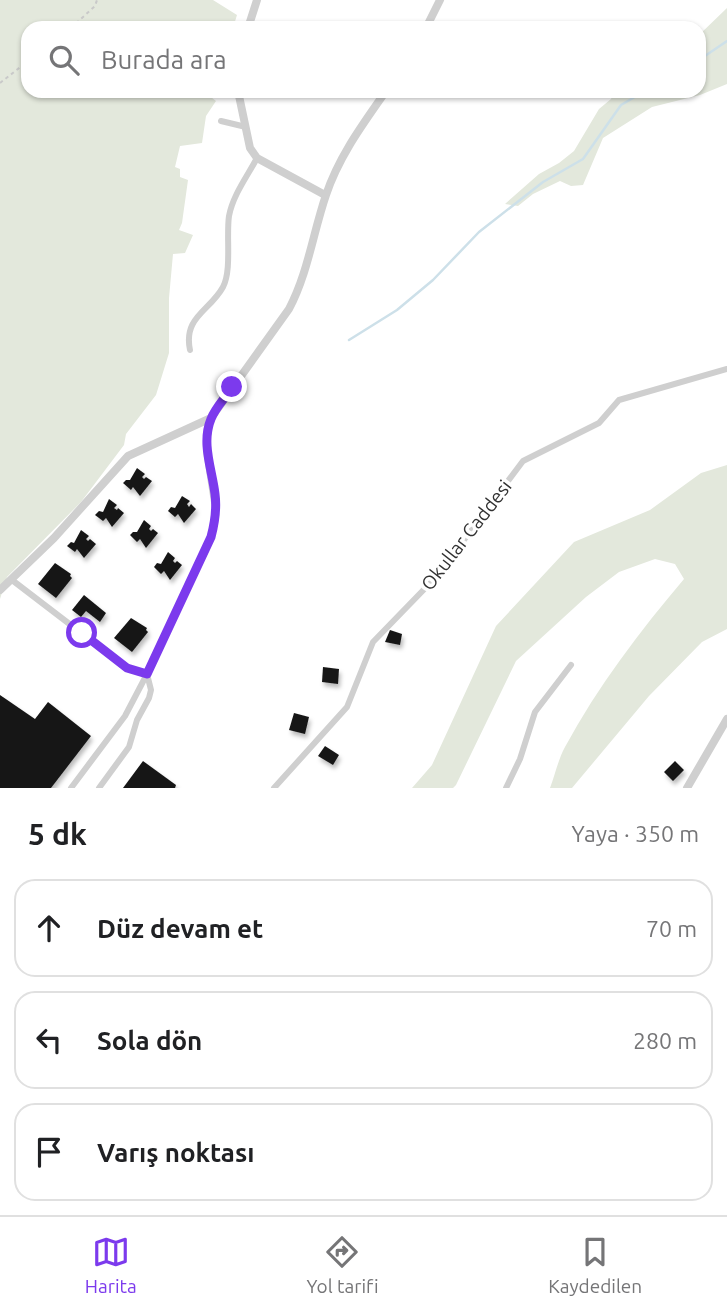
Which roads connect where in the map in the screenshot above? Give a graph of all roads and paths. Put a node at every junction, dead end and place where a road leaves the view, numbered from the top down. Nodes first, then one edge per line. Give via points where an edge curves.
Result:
1 (97, 0) edge
2 (257, 0) edge
3 (440, 0) edge
4 (79, 21) edge
5 (250, 21) edge
6 (430, 21) edge
7 (21, 66) edge
8 (0, 83) edge
9 (240, 98) edge
10 (381, 98) edge
11 (221, 121) dead end
12 (246, 127) junction
13 (257, 158) junction
14 (326, 195) junction
15 (190, 350) dead end
16 (727, 369) edge
17 (211, 418) junction
18 (12, 580) junction
19 (0, 590) edge
20 (570, 665) dead end
21 (147, 674) junction
22 (727, 719) edge
23 (71, 788) edge
24 (99, 788) edge
25 (274, 788) edge
26 (506, 788) edge
27 (687, 788) edge

1 - 4 path
2 - 5 street
3 - 6 street
7 - 8 path
9 - 12 street
10 - 14 street via 339,160
11 - 12 street
12 - 13 street
13 - 14 street
13 - 15 street via 233,201 227,277 223,288 192,322 187,338
14 - 17 street via 289,309
16 - 25 street, Okullar Caddesi via 619,400 599,423 523,461 438,576 373,642 346,707
17 - 18 street via 128,456
17 - 21 street via 206,451 215,494 211,537
18 - 19 street
18 - 21 street via 127,668
20 - 26 street via 535,712
21 - 23 street via 125,716
21 - 24 street via 149,698 129,747
22 - 27 street

